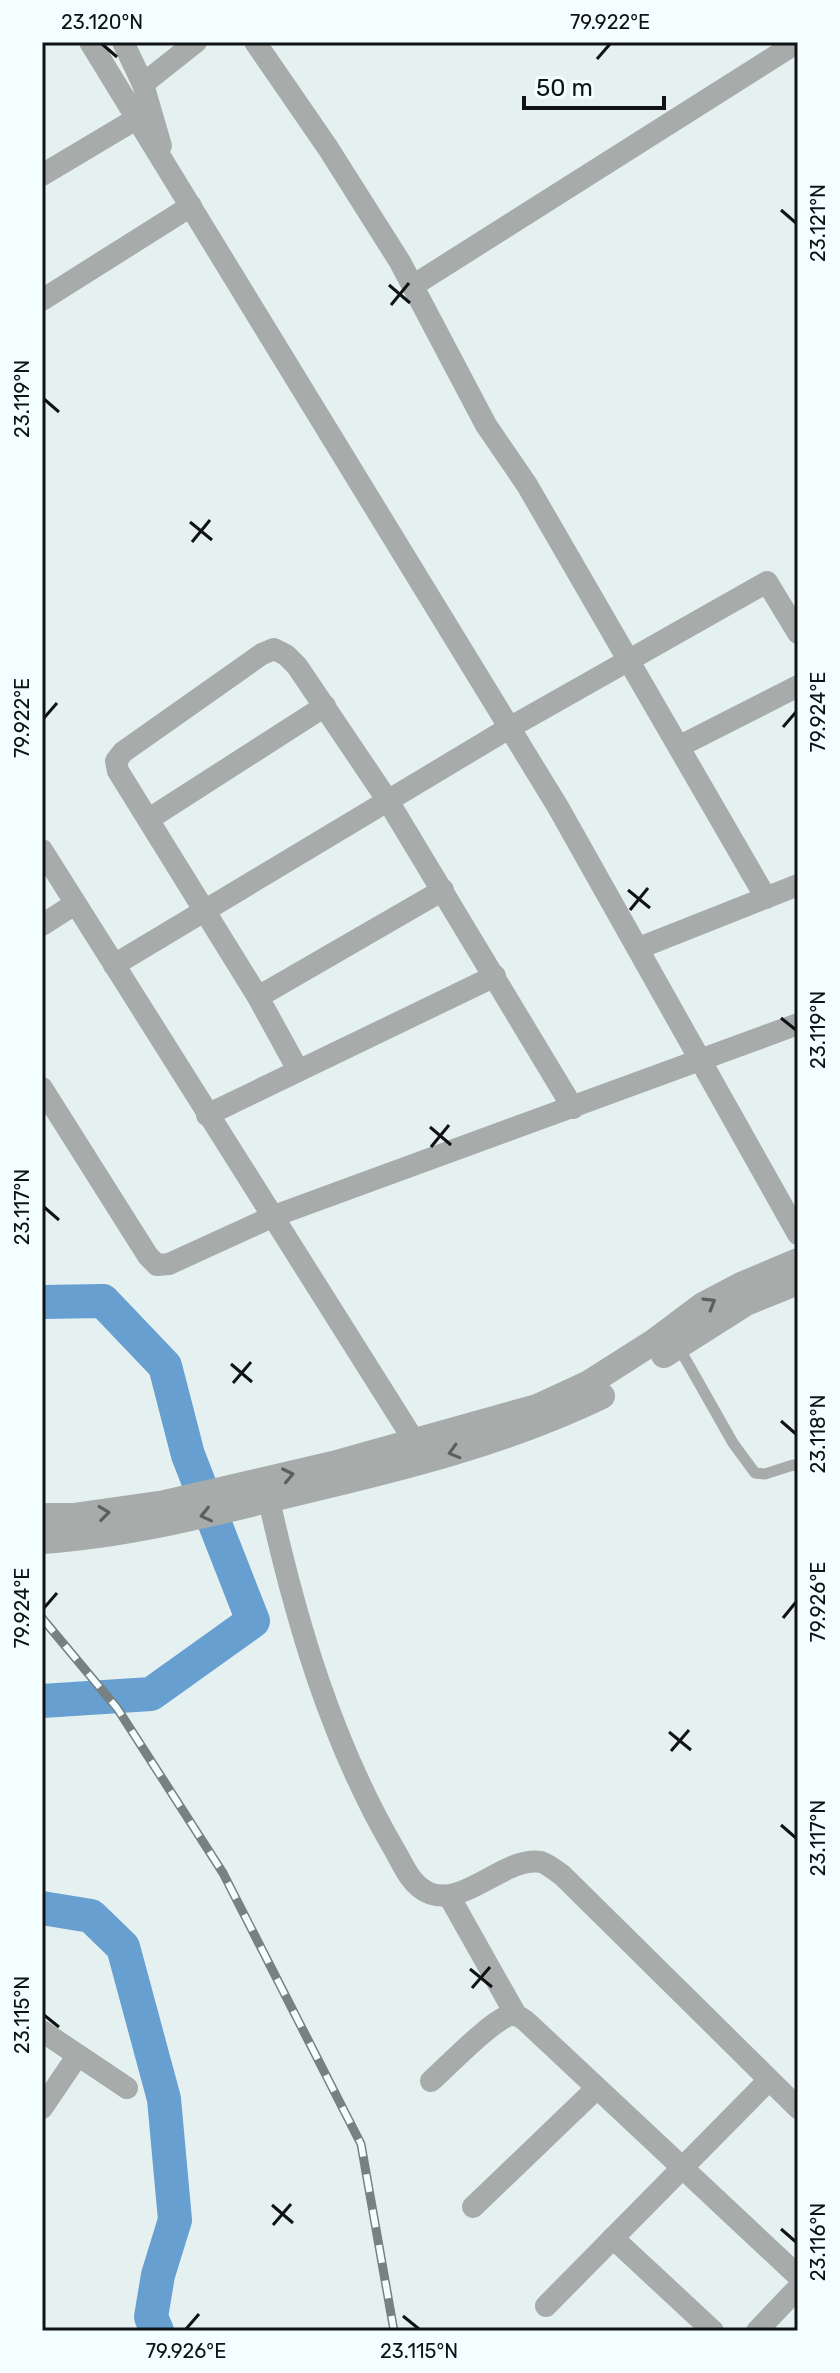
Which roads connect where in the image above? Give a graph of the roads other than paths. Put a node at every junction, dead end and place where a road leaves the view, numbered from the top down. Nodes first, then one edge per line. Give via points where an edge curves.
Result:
1 (90, 42) edge
2 (123, 42) edge
3 (196, 42) edge
4 (255, 42) edge
5 (798, 42) edge
6 (143, 84) junction
7 (136, 119) junction
8 (168, 169) junction
9 (42, 175) edge
10 (191, 206) junction
11 (414, 285) junction
12 (42, 300) edge
13 (798, 633) edge
14 (628, 661) junction
15 (798, 686) edge
16 (325, 706) junction
17 (509, 728) junction
18 (680, 746) junction
19 (388, 801) junction
20 (149, 819) junction
21 (42, 850) edge
22 (798, 885) edge
23 (443, 890) junction
24 (766, 898) junction
25 (75, 904) junction
26 (205, 909) junction
27 (42, 925) edge
28 (639, 948) junction
29 (114, 965) junction
30 (495, 976) junction
31 (258, 997) junction
32 (798, 1024) edge
33 (700, 1060) junction
34 (298, 1070) junction
35 (42, 1088) edge
36 (573, 1108) junction
37 (207, 1115) junction
38 (274, 1216) junction
39 (798, 1234) edge
40 (798, 1261) edge
41 (798, 1282) edge
42 (678, 1346) junction
43 (415, 1442) junction
44 (798, 1467) edge
45 (254, 1497) junction
46 (164, 1514) junction
47 (42, 1516) edge
48 (42, 1541) edge
49 (449, 1896) junction
50 (516, 2015) junction
51 (42, 2031) edge
52 (78, 2055) junction
53 (769, 2080) junction
54 (431, 2081) dead end
55 (127, 2088) dead end
56 (597, 2088) junction
57 (42, 2108) edge
58 (798, 2108) edge
59 (682, 2167) junction
60 (473, 2207) dead end
61 (613, 2238) junction
62 (798, 2276) edge
63 (798, 2288) edge
64 (546, 2306) dead end
65 (713, 2331) edge
66 (757, 2331) edge

1 - 7 street
2 - 6 street
3 - 6 street
4 - 11 street
5 - 11 street
6 - 8 street
7 - 8 street
7 - 9 street
8 - 10 street
10 - 12 street
10 - 17 street
11 - 14 street via 486,425 527,485
13 - 14 street via 767,582
14 - 17 street
14 - 18 street
15 - 18 street
16 - 19 street
16 - 20 street
16 - 20 street via 286,655 274,649 262,654 116,761
17 - 19 street
17 - 28 street
18 - 24 street
19 - 23 street
19 - 26 street
20 - 26 street
21 - 25 street
22 - 24 street
23 - 30 street
23 - 31 street
24 - 28 street
25 - 27 street
25 - 29 street
26 - 29 street
26 - 31 street
28 - 33 street
29 - 37 street
30 - 34 street
30 - 36 street
31 - 34 street
32 - 33 street
33 - 36 street
33 - 39 street
34 - 37 street
35 - 38 street via 157,1265
36 - 38 street
37 - 38 street
38 - 43 street
43 -> 40 street via 537,1407 589,1383 703,1305
41 - 42 street via 746,1303
42 - 44 lane via 755,1473
42 -> 45 street via 568,1413 466,1448
45 -> 43 street
45 - 46 street
45 - 49 street via 349,1761 378,1821 413,1881 428,1893
47 -> 46 street
46 - 48 street via 118,1534
49 - 50 street
49 - 53 street via 524,1864 542,1862 562,1875
50 - 54 street via 494,2024
50 - 56 street
51 - 52 street
52 - 55 street
52 - 57 street
53 - 58 street
53 - 59 street
56 - 59 street
56 - 60 street
59 - 61 street
59 - 62 street
61 - 64 street
61 - 65 street
63 - 66 street

